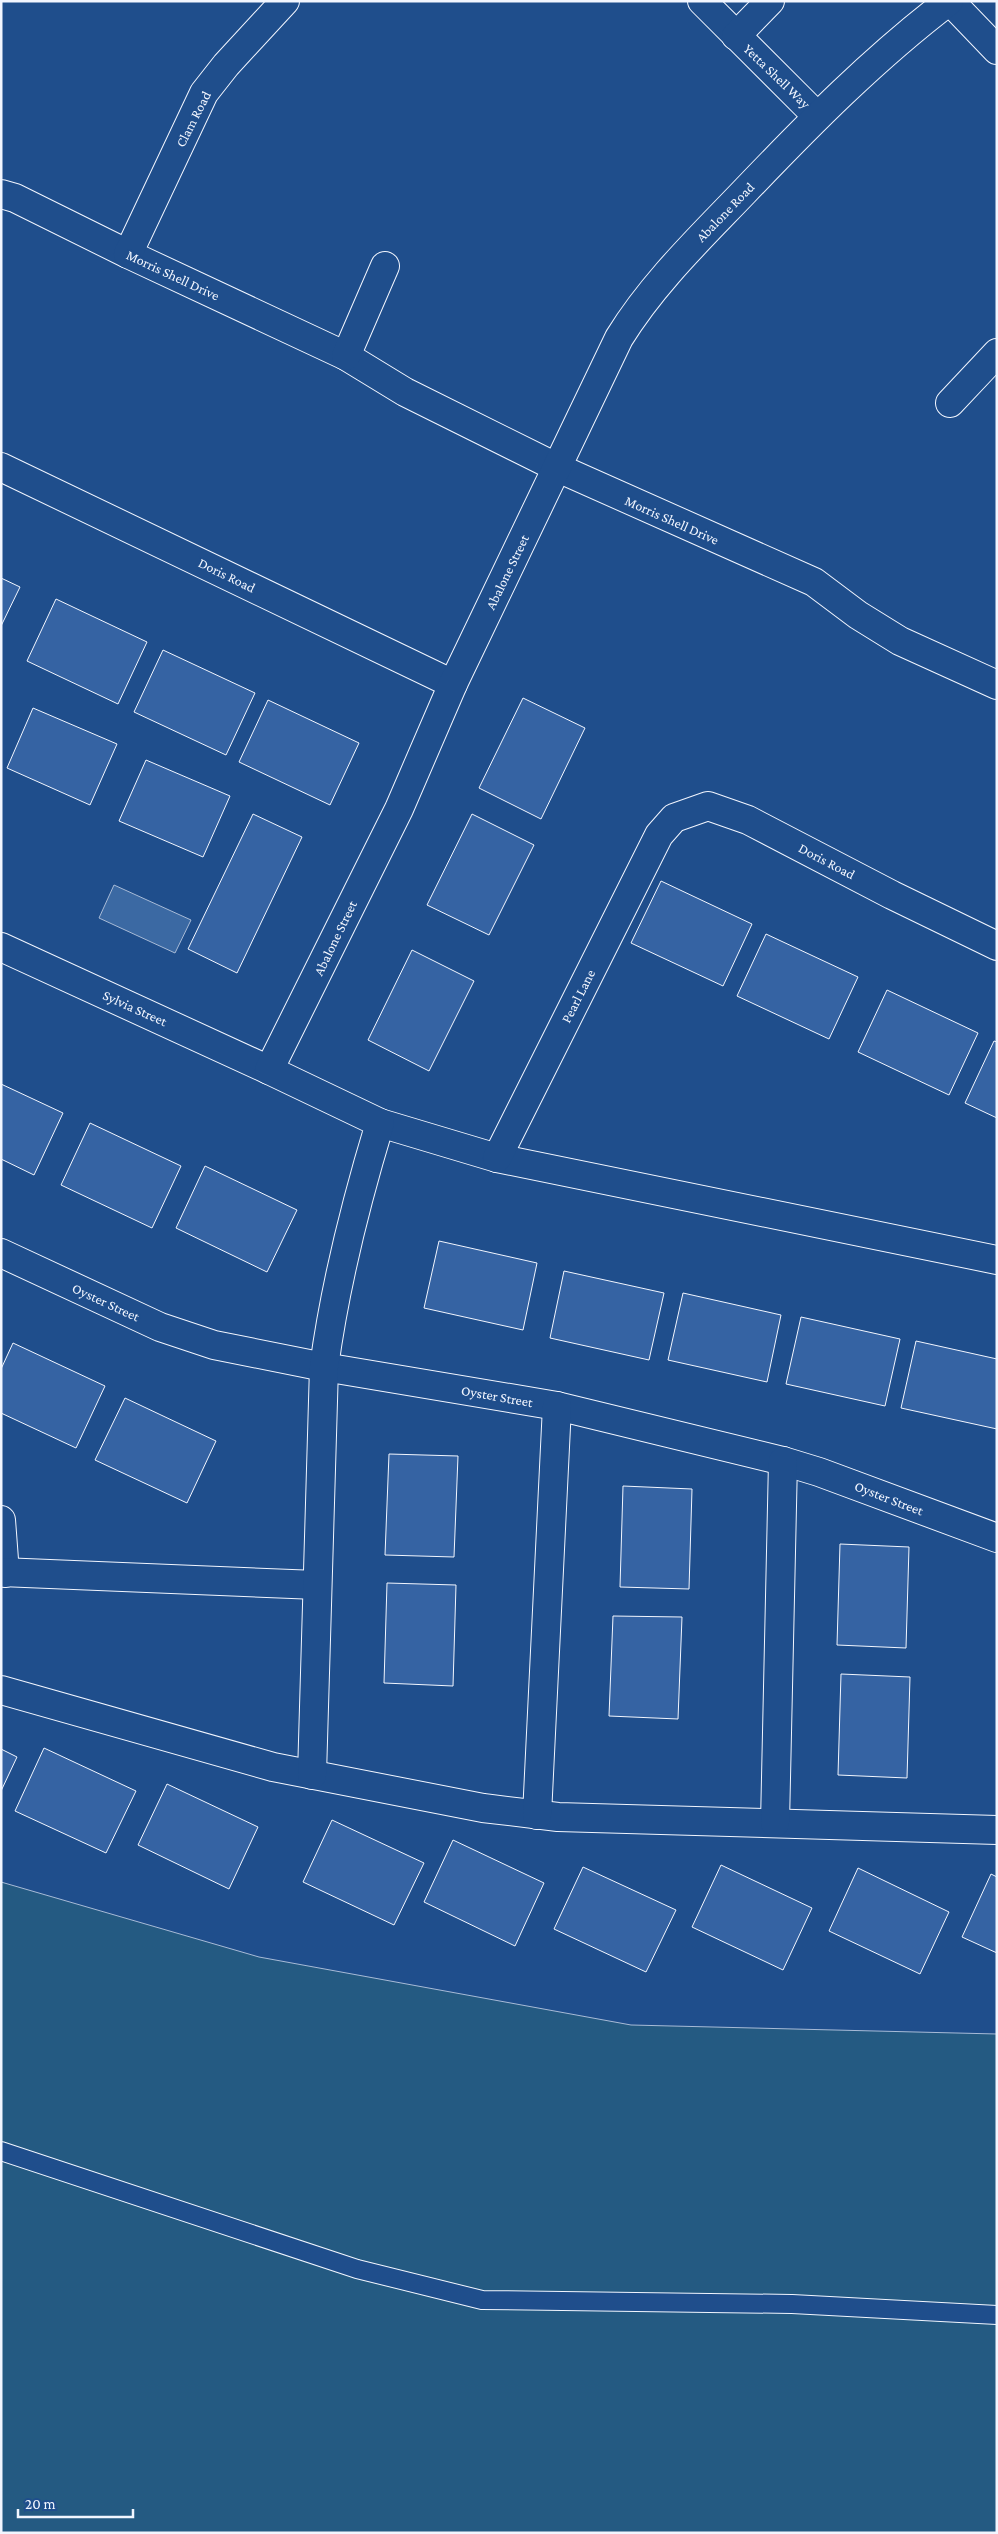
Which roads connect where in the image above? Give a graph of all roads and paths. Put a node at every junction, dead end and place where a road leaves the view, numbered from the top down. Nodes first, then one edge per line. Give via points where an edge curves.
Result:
1 (285, 1) edge
2 (702, 1) edge
3 (770, 1) edge
4 (950, 1) edge
5 (736, 36) junction
6 (997, 50) edge
7 (817, 116) junction
8 (1, 194) edge
9 (128, 254) junction
10 (385, 266) dead end
11 (997, 353) edge
12 (346, 356) junction
13 (950, 403) dead end
14 (1, 467) edge
15 (558, 468) junction
16 (454, 684) junction
17 (997, 685) edge
18 (659, 835) joint
19 (997, 946) edge
20 (1, 947) edge
21 (269, 1070) junction
22 (380, 1123) junction
23 (497, 1158) junction
24 (1, 1253) edge
25 (997, 1260) edge
26 (324, 1367) junction
27 (557, 1406) junction
28 (783, 1461) junction
29 (1, 1520) edge
30 (997, 1538) edge
31 (3, 1573) edge
32 (317, 1585) junction
33 (1, 1690) edge
34 (312, 1775) junction
35 (538, 1815) junction
36 (775, 1823) junction
37 (997, 1830) edge
38 (1, 2151) edge
39 (997, 2315) edge

1 - 9 street, Clam Road via 204,94
2 - 5 street, Yetta Shell Way
3 - 5 street, Yetta Shell Way
4 - 6 street
4 - 7 street, Abalone Road via 878,59
5 - 7 street, Yetta Shell Way
7 - 15 street, Abalone Road via 662,277 635,312 619,338
8 - 9 street, Morris Shell Drive
9 - 12 street, Morris Shell Drive
10 - 12 street
11 - 13 street
12 - 15 street, Morris Shell Drive via 405,392
14 - 16 street, Doris Road
15 - 16 street, Abalone Street
15 - 17 street, Morris Shell Drive via 814,582 900,641
16 - 21 street, Abalone Street via 399,808
18 - 19 street, Doris Road via 674,818 708,806 748,820
18 - 23 street, Pearl Lane
20 - 21 street, Sylvia Street
21 - 22 street
22 - 23 street
22 - 26 street via 364,1175
23 - 25 street
24 - 26 street, Oyster Street via 160,1327 214,1345
26 - 27 street, Oyster Street
26 - 32 street
27 - 28 street, Oyster Street
27 - 35 street
28 - 30 street, Oyster Street
28 - 36 street
29 - 31 street
31 - 32 street
32 - 34 street
33 - 34 street via 273,1767
34 - 35 street via 483,1808
35 - 36 street
36 - 37 street
38 - 39 lane via 357,2269 482,2300 792,2304

